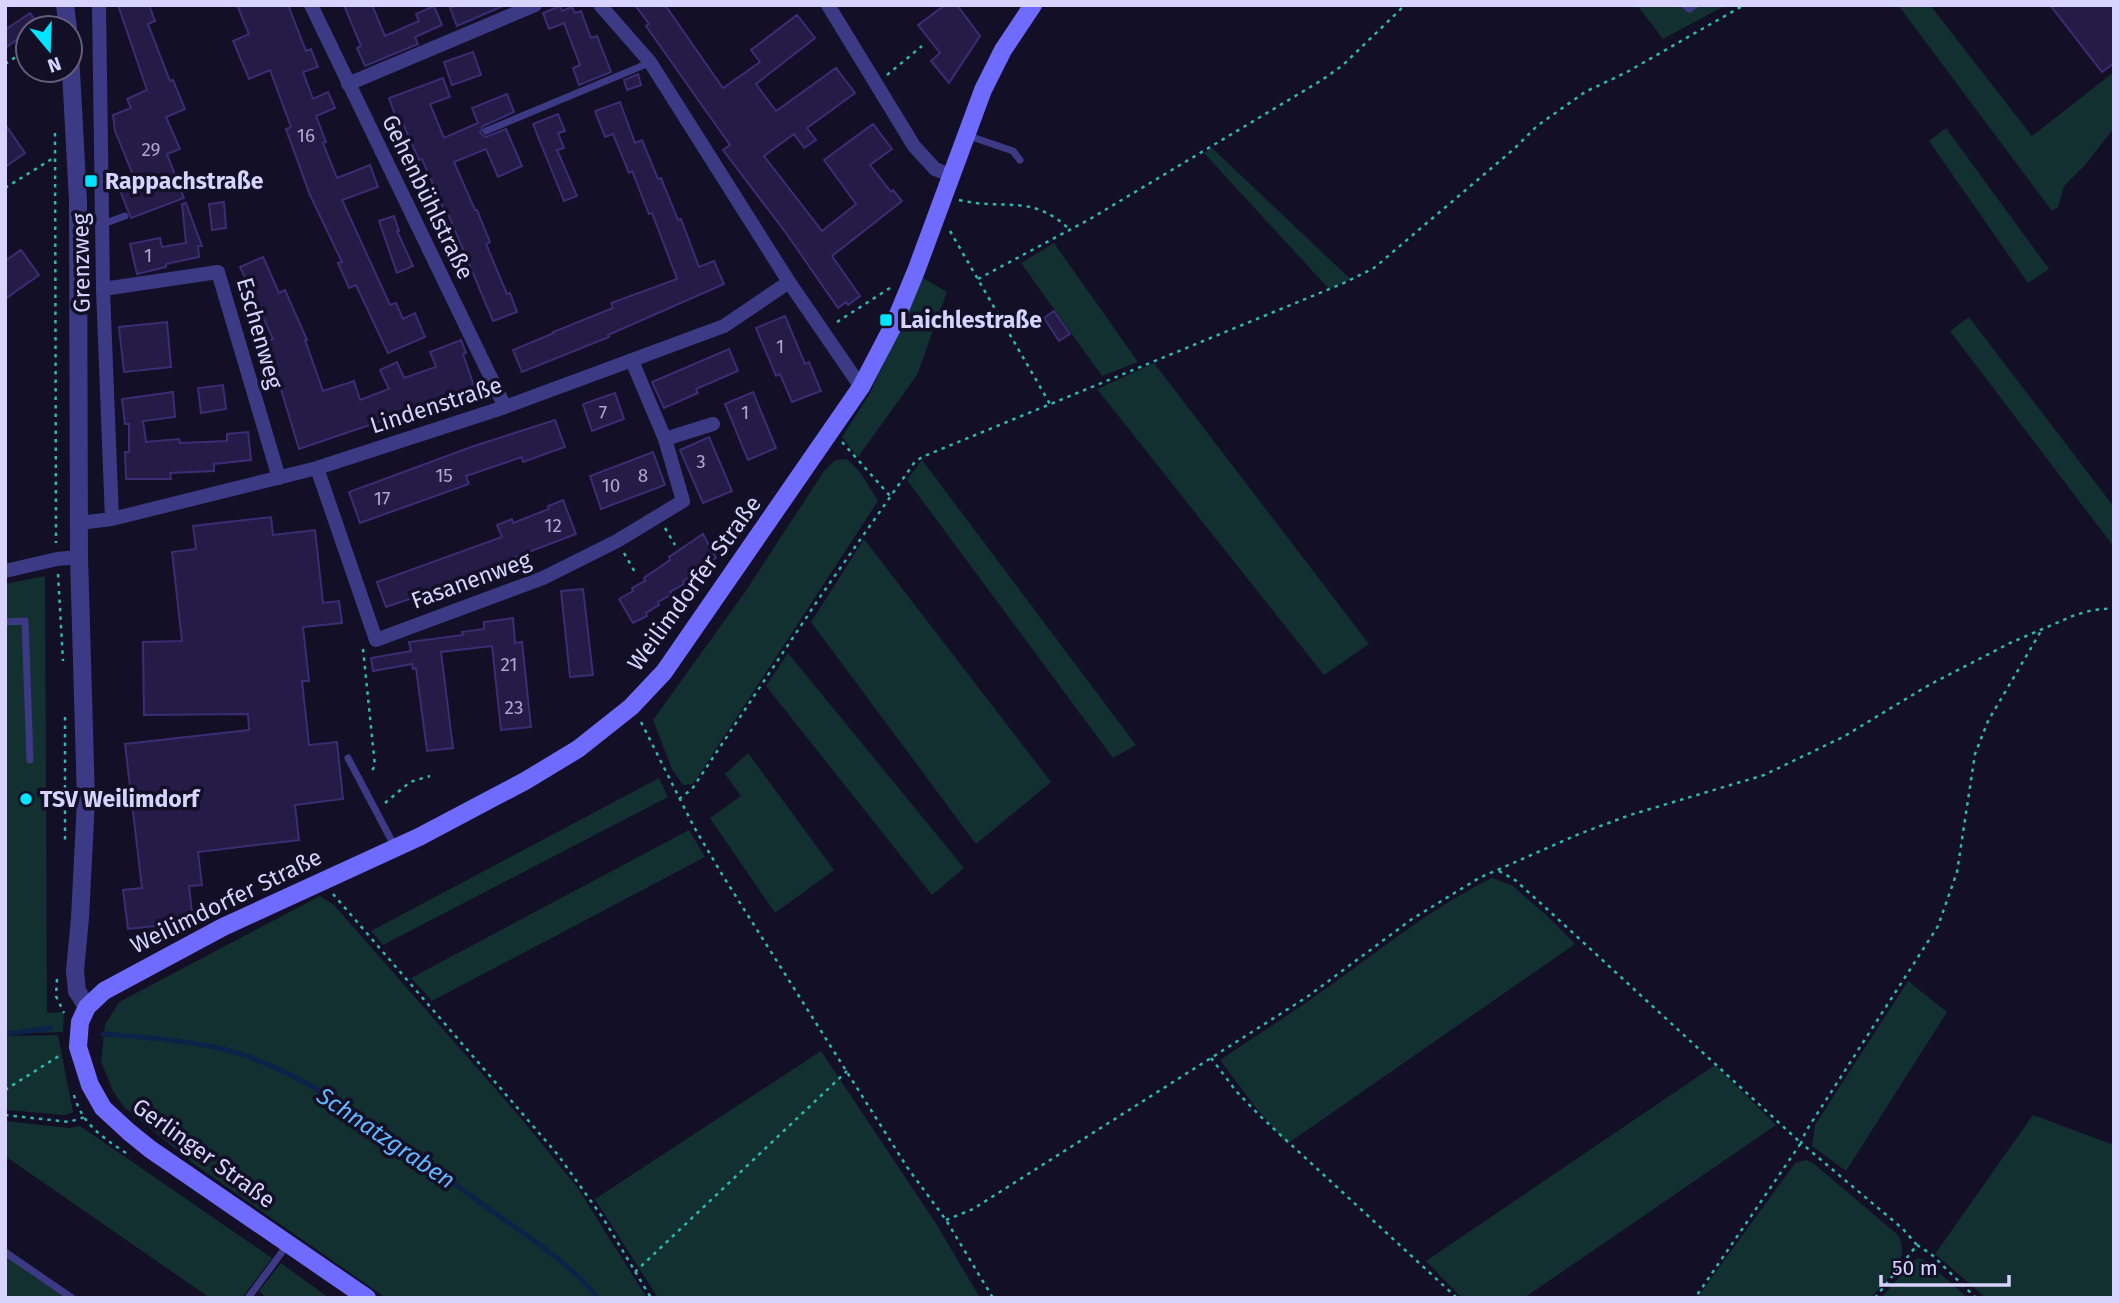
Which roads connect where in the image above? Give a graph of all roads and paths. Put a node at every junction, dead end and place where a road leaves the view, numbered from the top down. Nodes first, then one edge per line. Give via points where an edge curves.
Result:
1 (99, 5) edge
2 (311, 5) edge
3 (536, 5) edge
4 (600, 5) edge
5 (828, 5) edge
6 (1032, 5) edge
7 (1405, 5) edge
8 (1685, 5) edge
9 (1695, 5) edge
10 (1744, 5) edge
11 (922, 47) dead end
12 (650, 62) junction
13 (876, 83) junction
14 (72, 84) edge
15 (348, 84) junction
16 (55, 130) dead end
17 (486, 131) dead end
18 (966, 135) junction
19 (55, 157) junction
20 (1020, 160) dead end
21 (950, 175) junction
22 (5, 188) edge
23 (942, 197) junction
24 (125, 216) dead end
25 (935, 220) junction
26 (102, 225) junction
27 (1069, 229) junction
28 (978, 279) junction
29 (789, 282) junction
30 (892, 286) dead end
31 (103, 289) junction
32 (822, 332) junction
33 (632, 361) junction
34 (861, 387) junction
35 (1050, 404) junction
36 (505, 407) junction
37 (713, 424) dead end
38 (833, 430) junction
39 (664, 439) junction
40 (317, 468) junction
41 (279, 478) junction
42 (891, 497) junction
43 (112, 519) junction
44 (79, 523) junction
45 (56, 541) dead end
46 (618, 541) junction
47 (79, 557) junction
48 (5, 571) edge
49 (636, 574) dead end
50 (2114, 608) edge
51 (5, 622) edge
52 (2041, 630) junction
53 (365, 660) dead end
54 (631, 708) junction
55 (348, 758) dead end
56 (30, 760) dead end
57 (430, 776) dead end
58 (362, 784) junction
59 (679, 799) junction
60 (377, 809) junction
61 (396, 848) junction
62 (1498, 870) junction
63 (324, 879) junction
64 (87, 1007) junction
65 (65, 1052) dead end
66 (1211, 1058) junction
67 (847, 1071) junction
68 (5, 1090) edge
69 (103, 1108) junction
70 (5, 1115) edge
71 (1801, 1143) junction
72 (946, 1220) junction
73 (288, 1243) junction
74 (1917, 1245) junction
75 (5, 1252) edge
76 (635, 1272) junction
77 (72, 1298) edge
78 (248, 1298) edge
79 (367, 1298) edge
80 (651, 1298) edge
81 (993, 1298) edge
82 (1458, 1298) edge
83 (1695, 1298) edge
84 (1875, 1298) edge
85 (1976, 1298) edge

1 - 26 street, Grenzweg
2 - 15 street, Gehenbühlstraße
3 - 15 street
4 - 12 street
5 - 13 street
6 - 18 main road, Weilimdorfer Straße via 1003,50
7 - 27 path via 1322,80
8 - 9 lane via 1689,9
10 - 35 path via 1585,92 1537,126 1374,268
11 - 13 path
12 - 17 lane
12 - 29 street
13 - 21 street via 914,146 935,169
14 - 44 street via 78,201
15 - 36 street, Gehenbühlstraße
16 - 19 path
18 - 20 lane via 1013,151
18 - 21 main road, Weilimdorfer Straße
19 - 22 path
19 - 45 path
21 - 23 main road, Weilimdorfer Straße
23 - 25 main road, Weilimdorfer Straße
23 - 27 path via 973,204 1031,206 1054,215
24 - 26 lane
25 - 28 path via 948,228
25 - 34 main road, Weilimdorfer Straße via 894,324
26 - 31 street, Grenzweg
27 - 28 path
28 - 35 path
29 - 32 street
29 - 33 street, Lindenstraße via 724,326
30 - 32 path
31 - 41 street, Eschenweg via 218,272
31 - 43 street, Grenzweg
32 - 34 street
33 - 36 street, Lindenstraße
33 - 39 street, Fasanenweg
34 - 38 main road, Weilimdorfer Straße
35 - 42 path via 922,457
36 - 40 street, Lindenstraße
37 - 39 street
38 - 42 path
38 - 54 main road, Weilimdorfer Straße via 664,672
39 - 46 street, Fasanenweg via 683,501
40 - 41 street, Lindenstraße
40 - 46 street, Fasanenweg via 376,640 543,578
41 - 43 street, Lindenstraße
42 - 59 path via 707,769
43 - 44 street, Lindenstraße
44 - 47 street
46 - 49 path
47 - 48 street
47 - 64 street via 86,800 75,971 77,990
50 - 52 path via 2084,612
51 - 56 lane via 25,621
52 - 62 path via 1764,775 1630,815
52 - 71 path via 1988,720 1975,754 1957,873 1938,926
53 - 58 path via 375,766
54 - 59 path
54 - 61 main road, Weilimdorfer Straße via 578,749 525,781
55 - 58 lane
57 - 60 path via 410,782
58 - 60 lane
59 - 67 path
60 - 61 lane
61 - 63 main road, Weilimdorfer Straße
62 - 66 path via 1412,919 1307,997
62 - 71 path via 1515,880
63 - 64 main road, Weilimdorfer Straße via 104,991
63 - 76 path via 389,962 558,1155
64 - 69 main road, Gerlinger Straße via 80,1022 78,1047
65 - 68 path
66 - 72 path via 973,1209
66 - 82 path via 1260,1116
67 - 72 path
67 - 76 path
69 - 70 path via 69,1122
69 - 73 main road, Gerlinger Straße via 150,1149
71 - 74 path
71 - 83 path
72 - 81 path
73 - 78 lane
73 - 79 main road, Gerlinger Straße
74 - 84 path
74 - 85 path
75 - 77 lane
76 - 80 path

